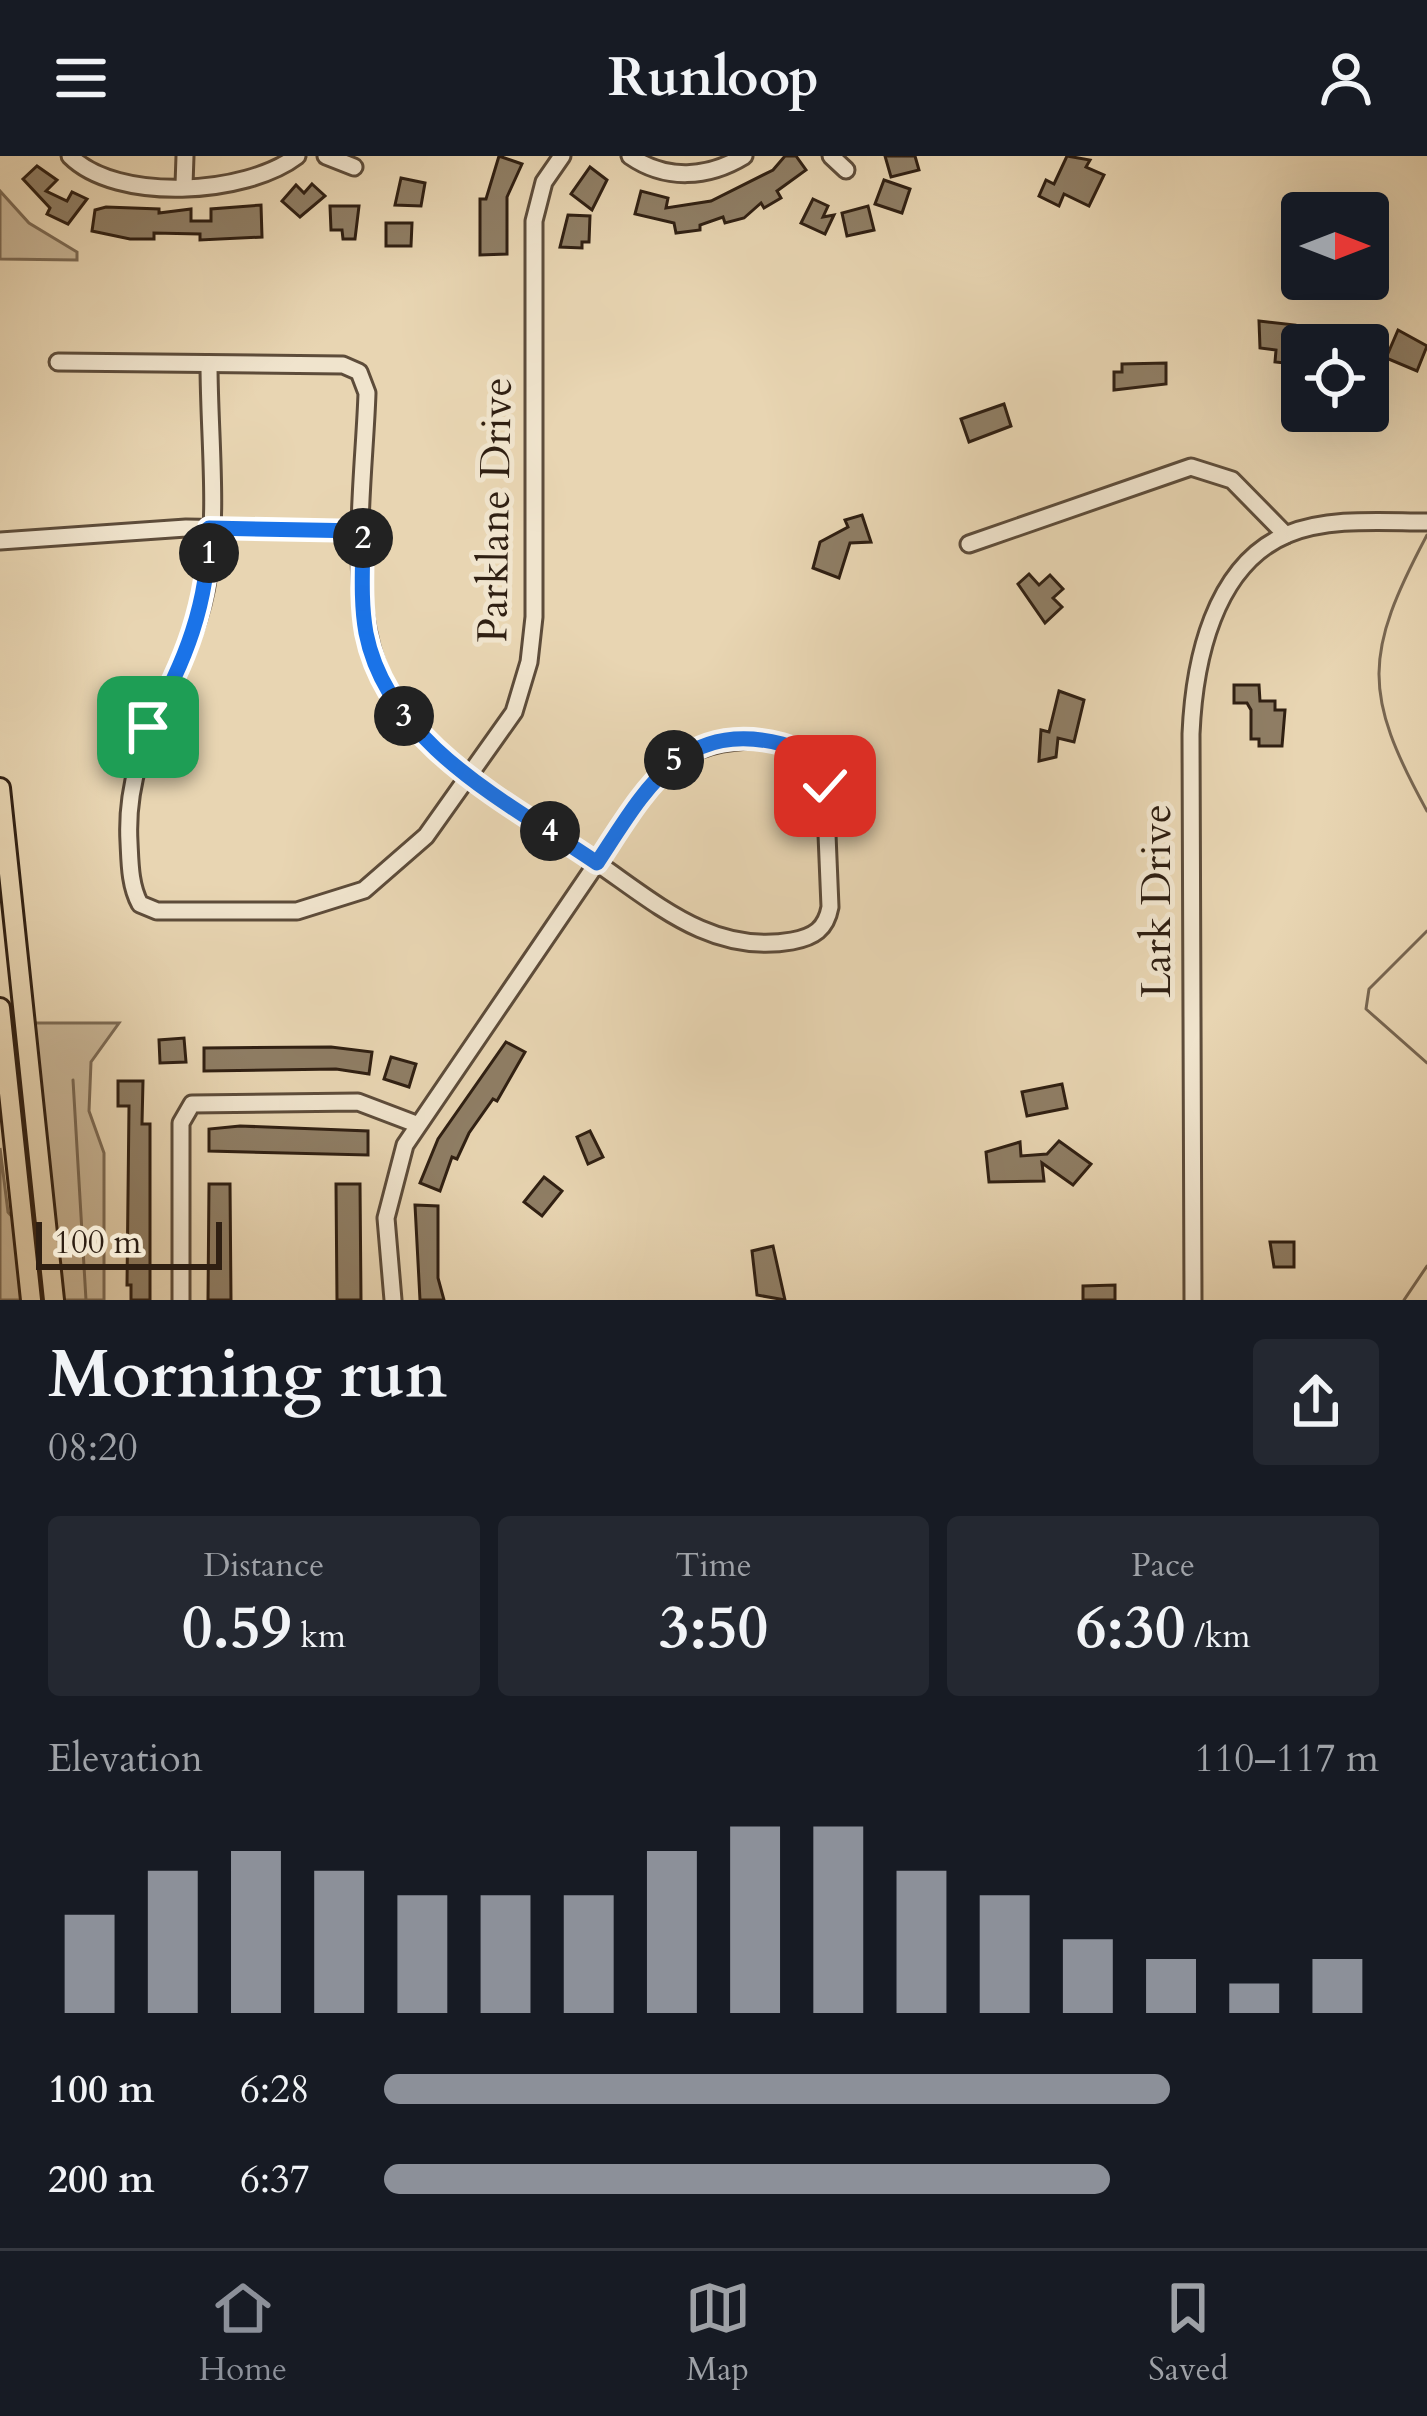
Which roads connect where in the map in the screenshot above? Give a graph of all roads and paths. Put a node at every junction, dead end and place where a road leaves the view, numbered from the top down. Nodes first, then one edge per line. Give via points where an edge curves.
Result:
1 (70, 156) edge
2 (185, 156) edge
3 (297, 156) edge
4 (326, 156) edge
5 (562, 156) edge
6 (630, 156) edge
7 (744, 156) edge
8 (831, 156) edge
9 (354, 167) dead end
10 (846, 170) dead end
11 (184, 185) junction
12 (58, 362) dead end
13 (209, 364) junction
14 (1427, 522) edge
15 (209, 528) junction
16 (363, 531) junction
17 (1286, 535) junction
18 (0, 542) edge
19 (969, 544) dead end
20 (470, 777) junction
21 (0, 788) edge
22 (597, 863) junction
23 (0, 1008) edge
24 (416, 1124) junction
25 (31, 1300) edge
26 (54, 1300) edge
27 (181, 1300) edge
28 (393, 1300) edge
29 (1193, 1300) edge

1 - 11 street via 115,183
2 - 11 street
3 - 11 street via 249,182
4 - 9 street
5 - 20 street, Parklane Drive via 541,190 533,234 532,641 514,712
6 - 7 street via 692,174
8 - 10 street
12 - 13 street
13 - 15 street, Parklane Drive
13 - 16 street via 343,365 359,372 367,393
14 - 17 street
15 - 16 street
15 - 18 street
15 - 20 street, Parklane Drive via 199,620 130,784 130,861 140,904 157,911 277,911 344,900 400,863
16 - 20 street via 366,633 381,678 405,718
17 - 19 street via 1232,480 1191,467
17 - 29 street, Lark Drive via 1250,563 1221,602 1194,688
20 - 22 street
21 - 26 main road
22 - 22 street via 699,932 753,946 812,937 830,907 820,768 808,754 766,740 729,740 680,756 645,790
22 - 24 street
23 - 25 main road
24 - 27 street via 358,1102 184,1103
24 - 28 street via 386,1218

